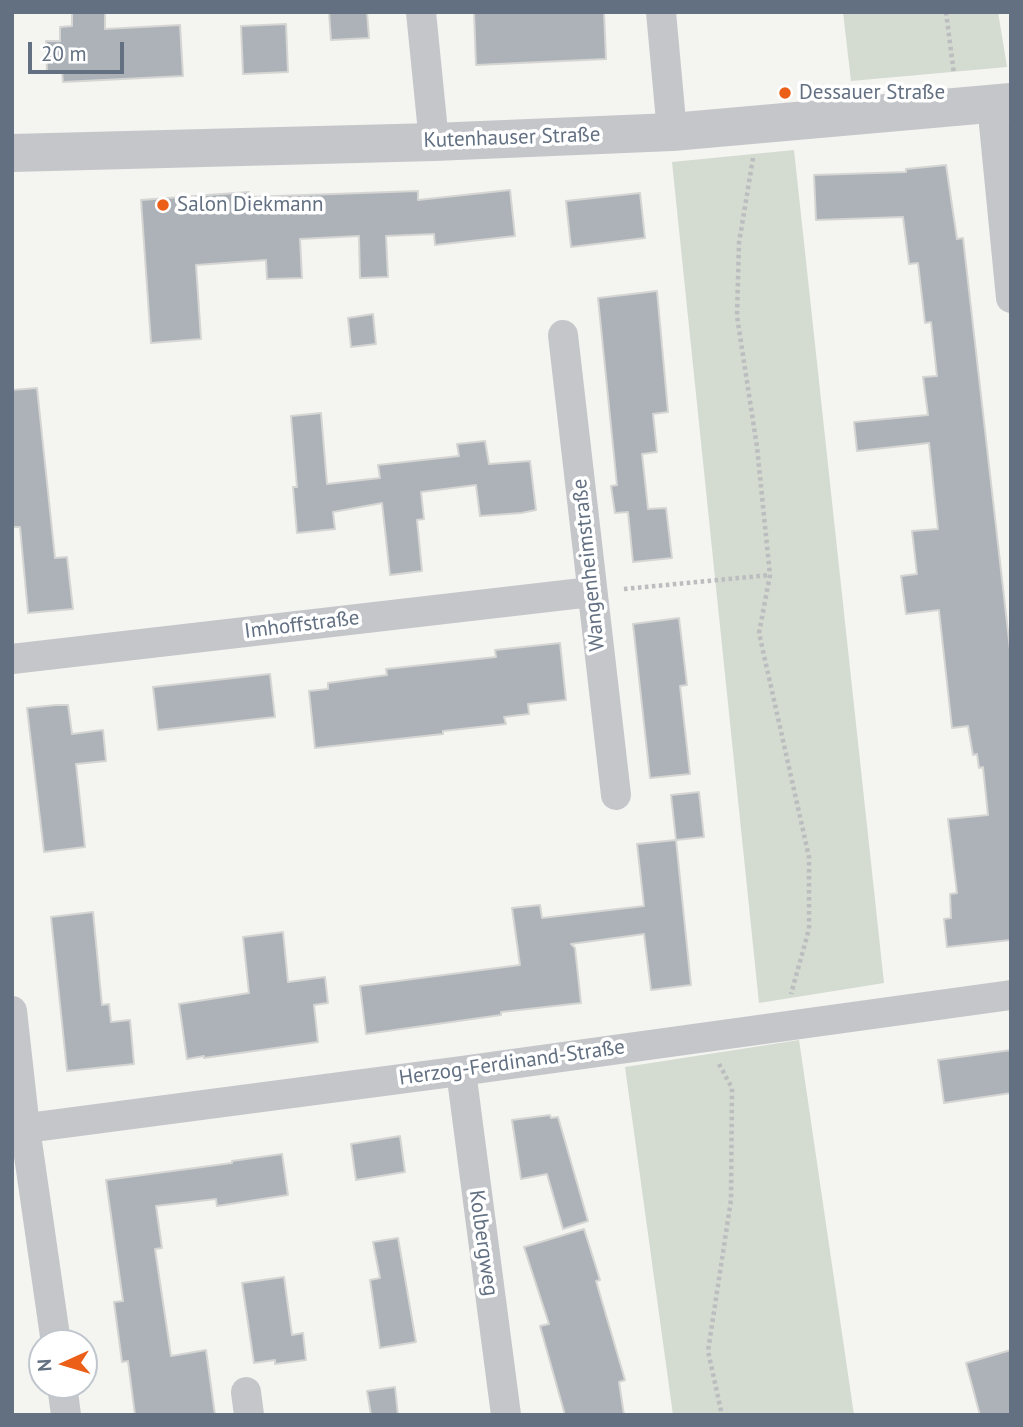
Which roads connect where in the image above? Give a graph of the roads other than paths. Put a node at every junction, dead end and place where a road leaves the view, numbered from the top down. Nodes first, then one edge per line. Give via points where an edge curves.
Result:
1 (421, 12) edge
2 (661, 12) edge
3 (987, 104) edge
4 (672, 132) junction
5 (434, 142) junction
6 (12, 153) edge
7 (1011, 298) edge
8 (563, 335) dead end
9 (591, 592) junction
10 (12, 659) edge
11 (616, 795) dead end
12 (1011, 995) edge
13 (12, 1011) edge
14 (461, 1071) junction
15 (19, 1129) edge
16 (54, 1329) edge
17 (506, 1415) edge

1 - 5 street
2 - 4 street
3 - 4 street, Kutenhauser Straße
3 - 7 street
4 - 5 street, Kutenhauser Straße
5 - 6 street, Kutenhauser Straße
8 - 9 street, Wangenheimstraße
9 - 10 street, Imhoffstraße
9 - 11 street, Wangenheimstraße
12 - 14 street, Herzog-Ferdinand-Straße
13 - 15 street
14 - 15 street, Herzog-Ferdinand-Straße
14 - 17 street, Kolbergweg
15 - 16 street

